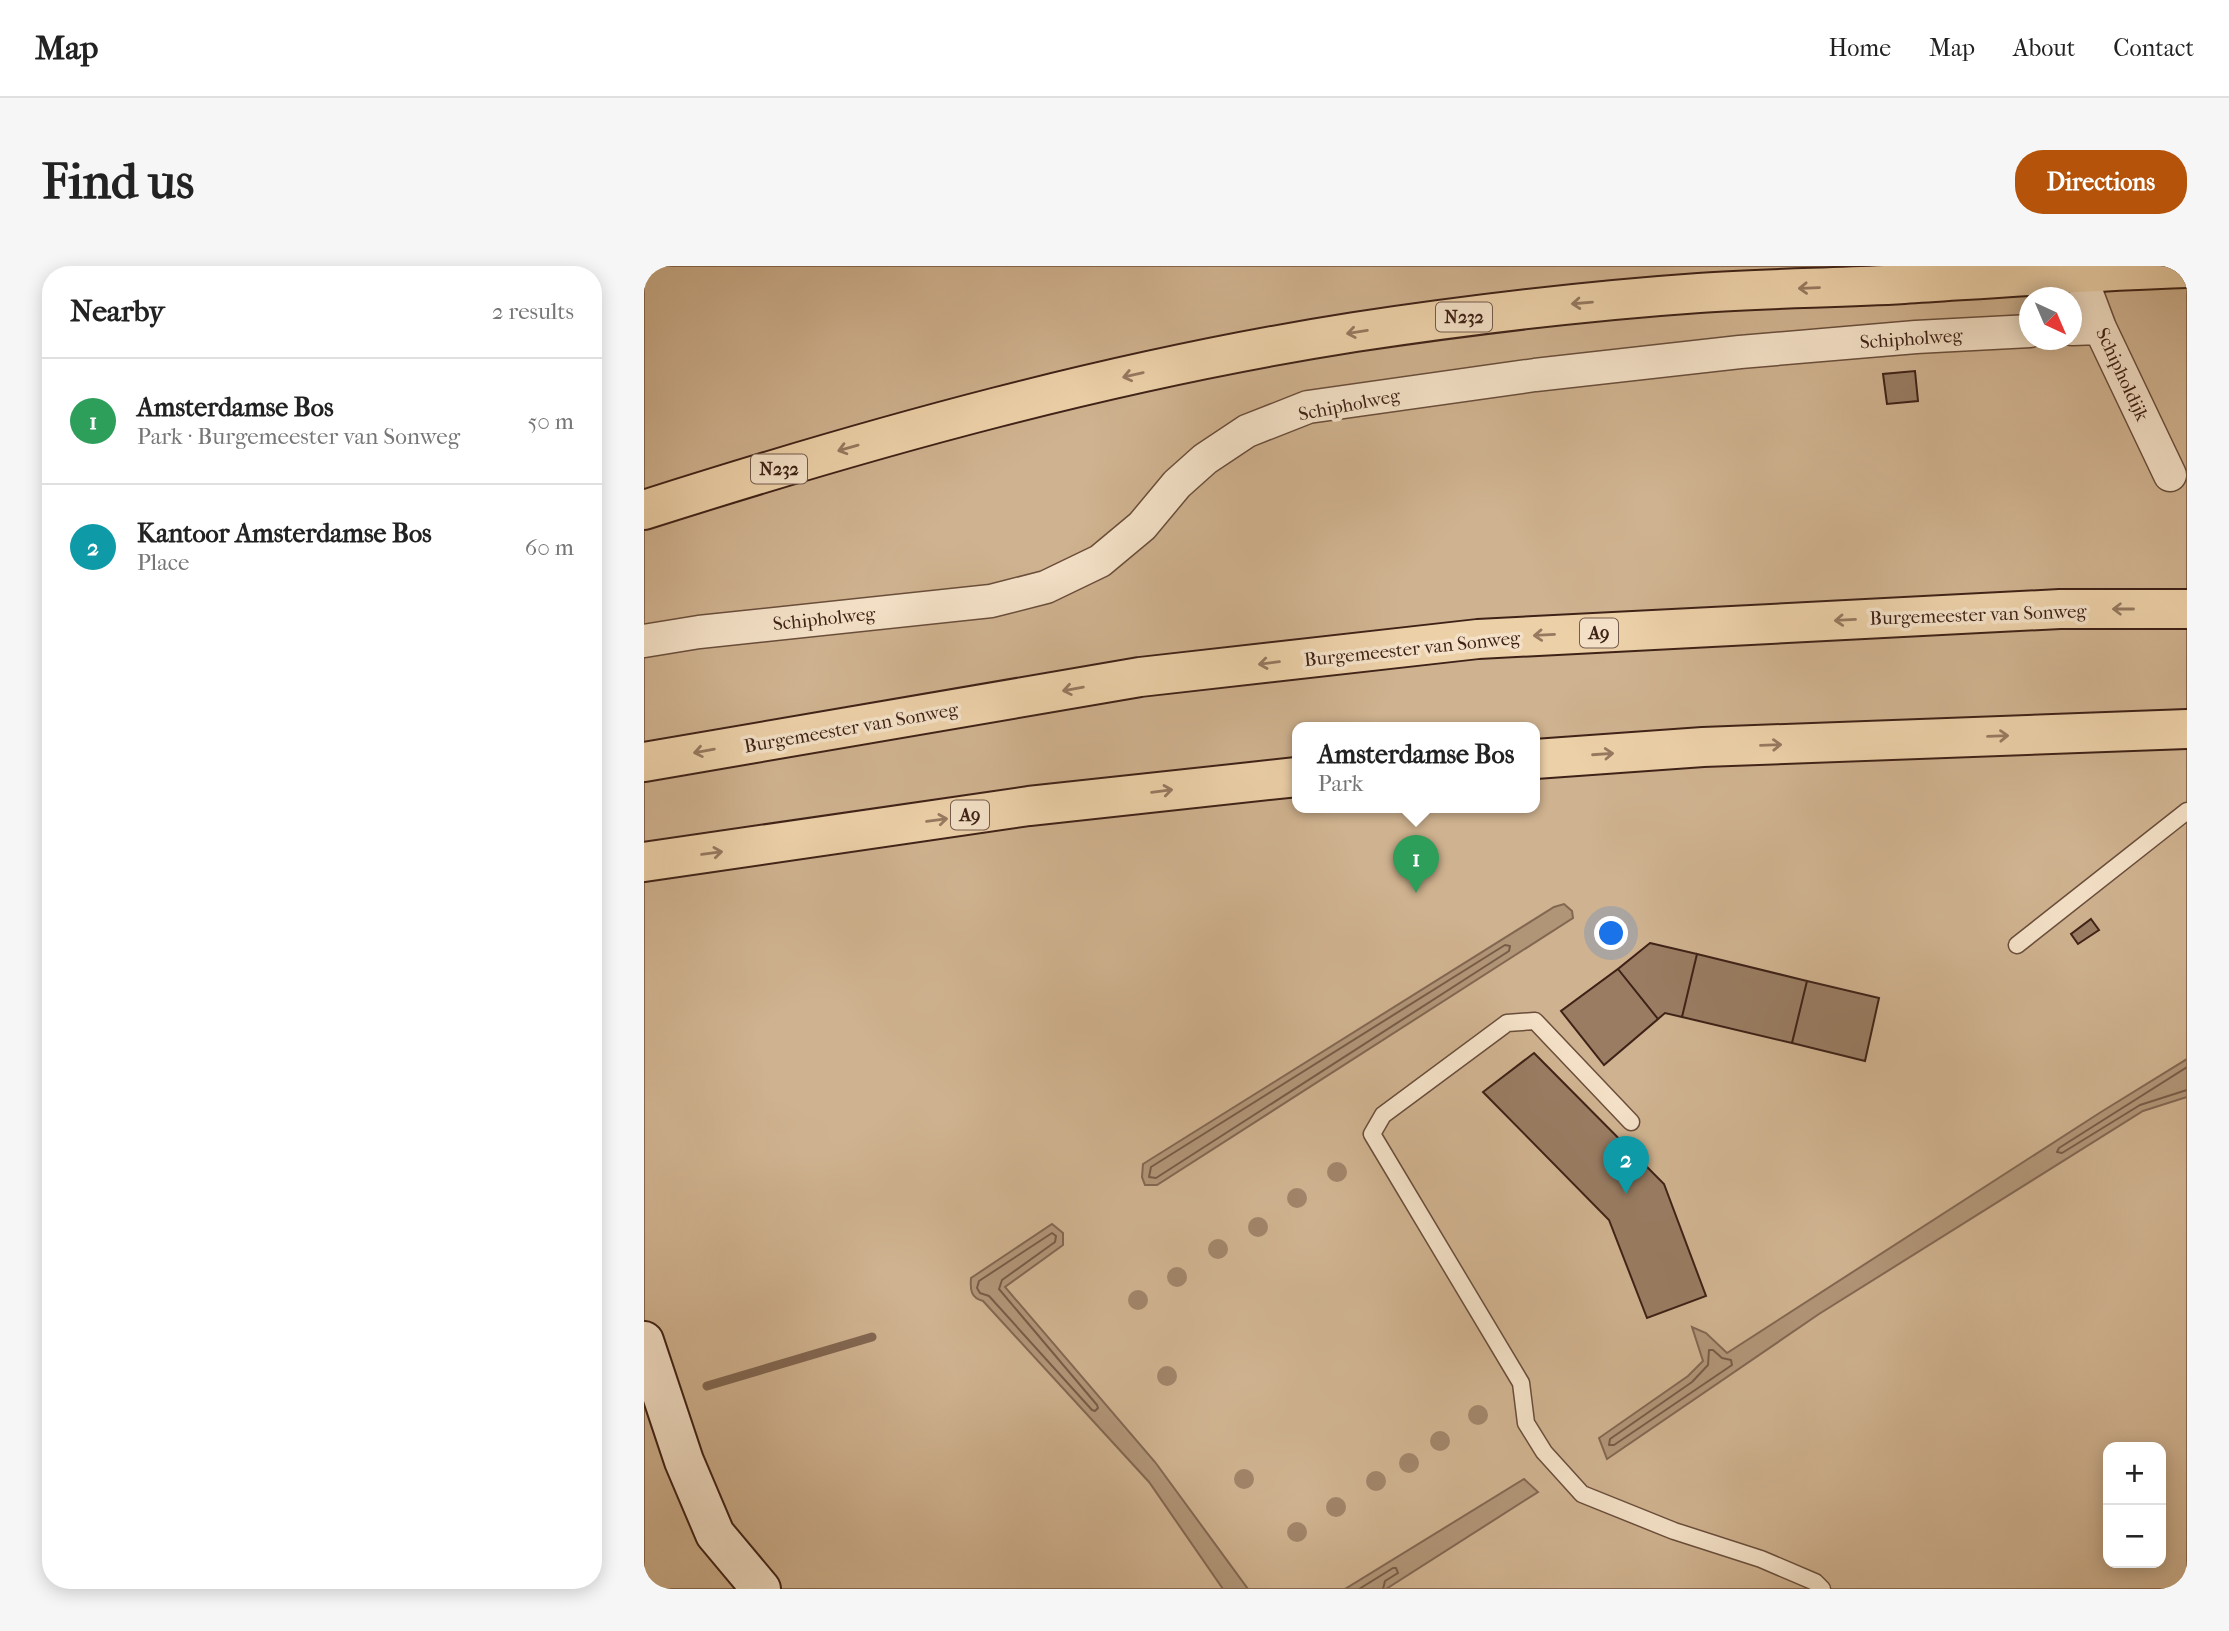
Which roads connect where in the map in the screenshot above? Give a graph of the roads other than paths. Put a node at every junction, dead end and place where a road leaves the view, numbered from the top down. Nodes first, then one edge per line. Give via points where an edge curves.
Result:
1 (2187, 268) edge
2 (2079, 272) junction
3 (2086, 328) edge
4 (2019, 332) edge
5 (2170, 475) dead end
6 (644, 510) edge
7 (2187, 609) edge
8 (644, 640) edge
9 (2187, 729) edge
10 (1540, 759) edge
11 (644, 762) edge
12 (1292, 778) edge
13 (2187, 811) edge
14 (644, 862) edge
15 (2017, 945) dead end
16 (1631, 1122) dead end
17 (644, 1341) edge
18 (761, 1589) edge
19 (1822, 1589) edge

1 - 2 main road, N232
2 - 3 street, Schipholdijk
2 -> 6 main road, N232 via 1700,292 1520,309 1352,333 1018,401
3 - 5 street, Schipholdijk
4 - 8 street, Schipholweg via 1726,354 1308,408 1247,431 1205,459 1142,526 1100,561 1046,587 991,601
7 -> 11 main road, Burgemeester van Sonweg / A9 via 2060,609 1465,640 1140,677
10 -> 9 main road via 1703,747
14 -> 12 main road, A9 via 1029,806
13 - 15 lane
16 - 19 lane via 1535,1021 1507,1023 1383,1115 1372,1134 1521,1383 1526,1423 1544,1452 1582,1494 1674,1531 1762,1559
17 - 18 street via 684,1461 715,1534

